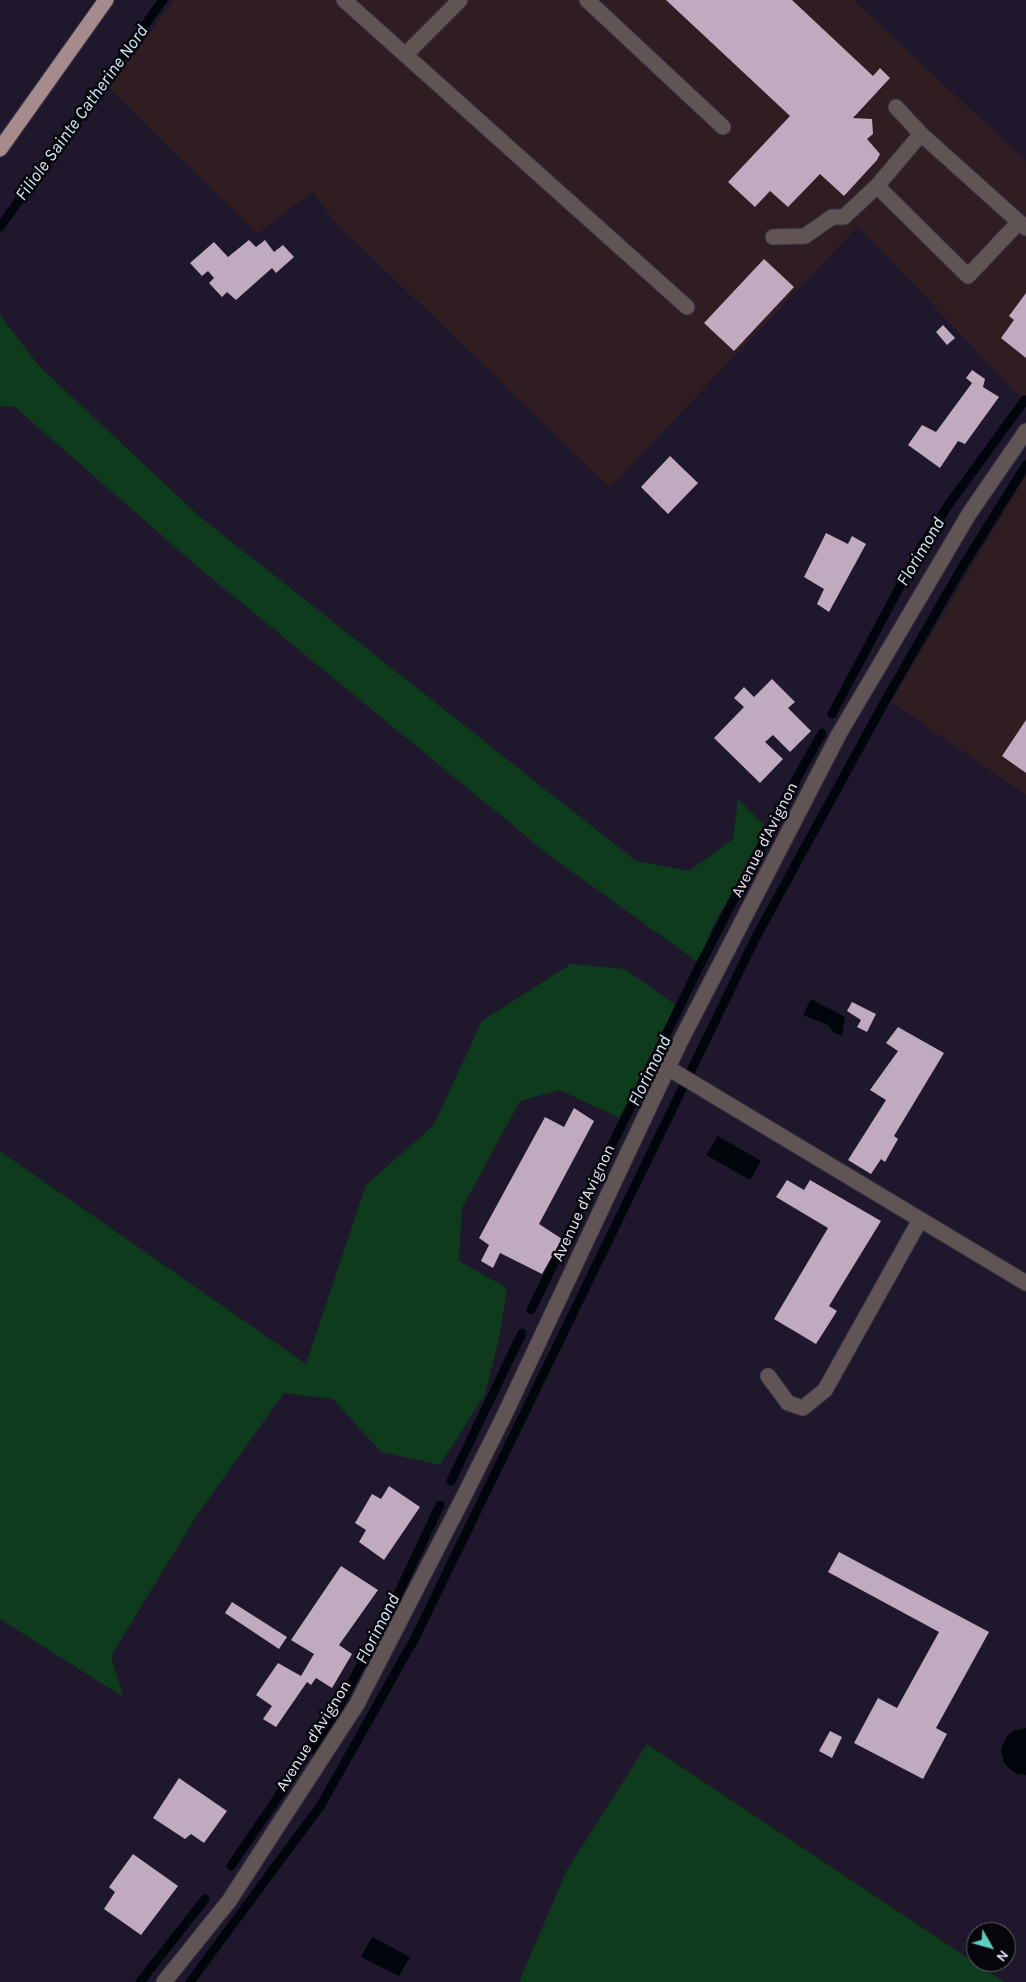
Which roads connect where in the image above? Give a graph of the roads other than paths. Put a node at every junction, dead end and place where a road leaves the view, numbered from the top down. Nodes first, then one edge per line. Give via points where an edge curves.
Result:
1 (106, 0) edge
2 (344, 0) edge
3 (460, 0) edge
4 (587, 0) edge
5 (405, 55) junction
6 (896, 107) dead end
7 (723, 127) dead end
8 (921, 134) junction
9 (0, 149) edge
10 (877, 186) junction
11 (1022, 225) edge
12 (773, 237) dead end
13 (687, 307) dead end
14 (1026, 431) edge
15 (668, 1068) junction
16 (920, 1220) junction
17 (1026, 1283) edge
18 (768, 1376) dead end
19 (164, 1982) edge

1 - 9 main road
2 - 5 street
3 - 5 street
4 - 7 street
5 - 13 street
6 - 8 street
8 - 10 street
8 - 11 street
10 - 11 street via 968,276
10 - 12 street via 844,218 832,217 805,236
14 - 15 street, Avenue d'Avignon via 969,514 840,734
15 - 16 street
15 - 19 street, Avenue d'Avignon via 464,1498 357,1704 229,1901
16 - 17 street
16 - 18 street via 825,1390 803,1408 788,1403

